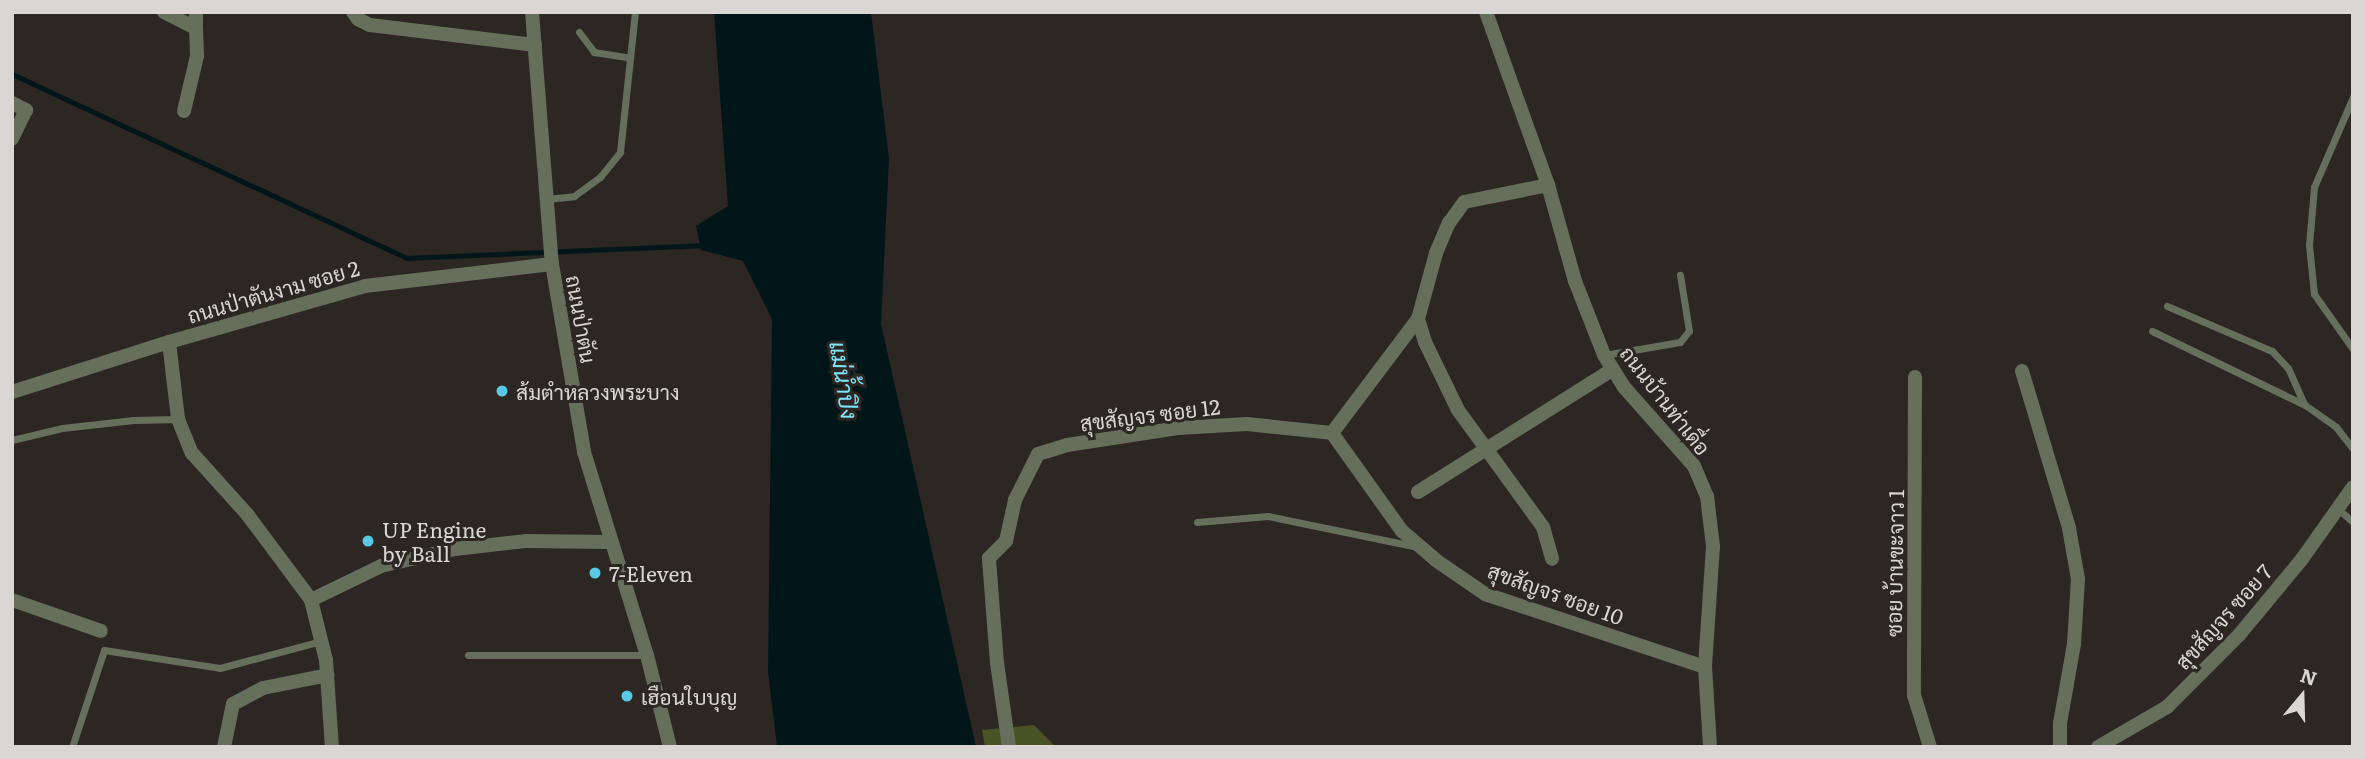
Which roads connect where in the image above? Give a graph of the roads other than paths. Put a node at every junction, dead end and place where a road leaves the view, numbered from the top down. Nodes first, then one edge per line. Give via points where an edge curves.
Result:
1 (164, 12) edge
2 (196, 12) edge
3 (353, 12) edge
4 (533, 12) edge
5 (635, 12) edge
6 (1486, 12) edge
7 (196, 28) junction
8 (579, 33) dead end
9 (535, 46) junction
10 (630, 58) junction
11 (2353, 97) edge
12 (12, 103) edge
13 (184, 111) dead end
14 (12, 139) edge
15 (1549, 185) junction
16 (546, 199) junction
17 (552, 264) junction
18 (1680, 275) dead end
19 (2167, 306) dead end
20 (1418, 319) junction
21 (2152, 331) dead end
22 (169, 342) junction
23 (2353, 349) edge
24 (1604, 355) junction
25 (1612, 370) junction
26 (2022, 372) dead end
27 (1915, 377) dead end
28 (12, 392) edge
29 (2305, 405) junction
30 (178, 419) junction
31 (1332, 433) junction
32 (12, 440) edge
33 (1485, 447) junction
34 (2353, 449) edge
35 (2353, 487) edge
36 (1418, 492) dead end
37 (2337, 509) junction
38 (1197, 522) dead end
39 (2353, 522) edge
40 (610, 542) junction
41 (1422, 548) junction
42 (1552, 559) dead end
43 (12, 600) edge
44 (311, 600) junction
45 (101, 631) dead end
46 (323, 640) junction
47 (468, 655) dead end
48 (647, 655) junction
49 (1705, 667) junction
50 (328, 675) junction
51 (72, 747) edge
52 (224, 747) edge
53 (332, 747) edge
54 (670, 747) edge
55 (1009, 747) edge
56 (1710, 747) edge
57 (1930, 747) edge
58 (2060, 747) edge
59 (2098, 747) edge

1 - 7 street
2 - 7 street
3 - 9 street via 370,24
4 - 9 street, ถนนป่าตัน
5 - 10 lane
6 - 15 street, ถนนบ้านท่าเดื่อ
7 - 13 street via 197,56
8 - 10 lane via 594,52
9 - 16 street, ถนนป่าตัน
10 - 16 lane via 620,152 600,177 574,196
11 - 23 lane via 2314,187 2309,245 2314,294
12 - 14 street via 26,110
15 - 20 street via 1464,202 1436,253
15 - 24 street, ถนนบ้านท่าเดื่อ via 1575,281
16 - 17 street, ถนนป่าตัน
17 - 22 street, ถนนป่าตันงาม ซอย 2 via 365,286
17 - 40 street, ถนนป่าตัน via 584,452
18 - 24 lane via 1689,331 1680,342
19 - 29 lane via 2272,351 2288,368
20 - 31 street
20 - 33 street via 1458,410
21 - 29 lane
22 - 28 street, ถนนป่าตันงาม ซอย 2
22 - 30 street
24 - 25 street, ถนนบ้านท่าเดื่อ
25 - 33 street
25 - 49 street, ถนนบ้านท่าเดื่อ via 1694,467 1707,496 1713,546
26 - 58 street via 2069,528 2078,579
27 - 57 street, ซอย บ้านขะจาว 1 via 1914,695
29 - 34 lane via 2336,427
30 - 32 lane via 62,428
30 - 44 street via 192,453 247,514
31 - 41 street, สุขสัญจร ซอย 10 via 1402,531
31 - 55 street, สุขสัญจร ซอย 12 via 1247,424 1178,428 1067,444 1038,454 1015,500 1006,541 989,558
33 - 36 street
33 - 42 street via 1543,527
35 - 37 street, สุขสัญจร ซอย 7
37 - 39 lane
37 - 59 street, สุขสัญจร ซอย 7 via 2239,635 2167,707
38 - 41 lane via 1268,516
40 - 44 street via 526,541 455,549 381,566
40 - 48 street, ถนนป่าตัน
41 - 49 street, สุขสัญจร ซอย 10 via 1485,594
43 - 45 street
44 - 46 street
46 - 50 street
46 - 51 lane via 220,668 104,650
47 - 48 lane
48 - 54 street, ถนนป่าตัน
49 - 56 street, ถนนบ้านท่าเดื่อ
50 - 52 street via 263,688 233,704
50 - 53 street

